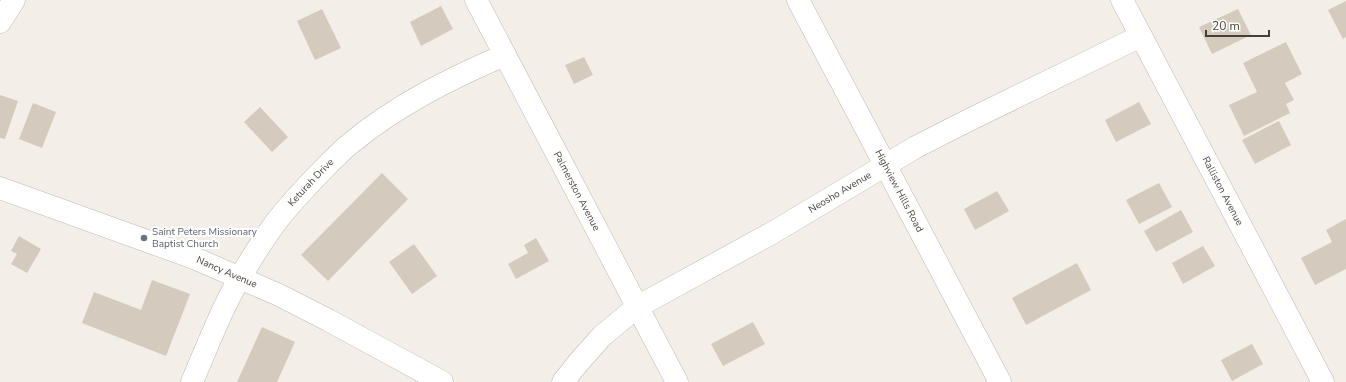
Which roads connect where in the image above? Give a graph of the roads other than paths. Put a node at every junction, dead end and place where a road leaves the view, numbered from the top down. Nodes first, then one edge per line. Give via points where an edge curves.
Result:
1 (14, 0) edge
2 (476, 0) edge
3 (798, 0) edge
4 (1122, 0) edge
5 (0, 22) edge
6 (1141, 36) junction
7 (505, 55) junction
8 (886, 166) junction
9 (0, 188) edge
10 (240, 278) junction
11 (637, 307) junction
12 (192, 382) edge
13 (442, 382) edge
14 (563, 382) edge
15 (677, 382) edge
16 (1000, 382) edge
17 (1323, 382) edge

1 - 5 street
2 - 7 street, Palmerston Avenue
3 - 8 street, Highview Hills Road
4 - 6 street, Ralliston Avenue
6 - 8 street, Neosho Avenue via 967,121 916,147
6 - 17 street, Ralliston Avenue
7 - 10 street, Keturah Drive via 418,98 350,143 299,195 271,229
7 - 11 street, Palmerston Avenue
8 - 11 street, Neosho Avenue via 772,233
8 - 16 street, Highview Hills Road
9 - 10 street, Nancy Avenue via 194,258
10 - 12 street, Keturah Drive
10 - 13 street, Nancy Avenue via 328,320
11 - 14 street, Neosho Avenue via 602,336
11 - 15 street, Palmerston Avenue

